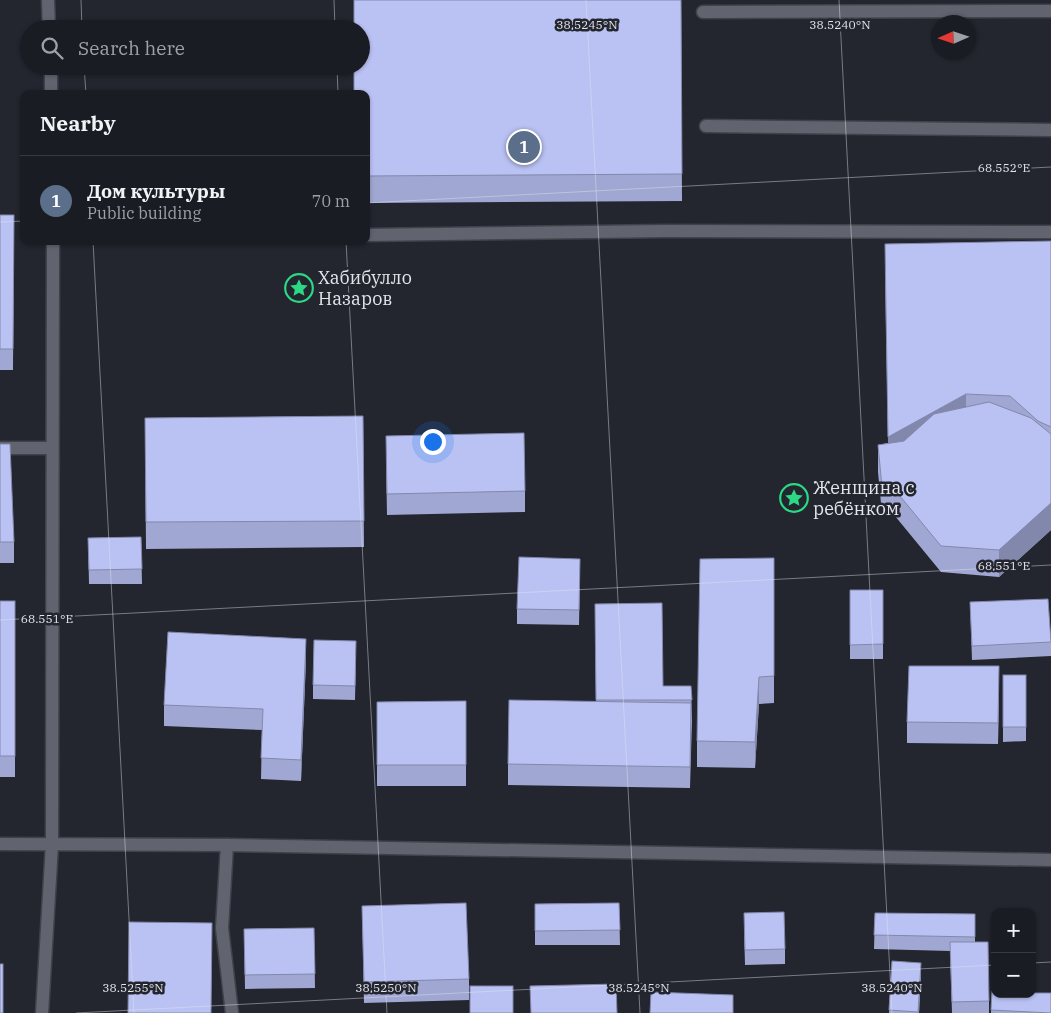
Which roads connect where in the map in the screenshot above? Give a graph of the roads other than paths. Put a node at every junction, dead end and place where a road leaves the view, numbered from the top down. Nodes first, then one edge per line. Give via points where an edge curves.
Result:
1 (48, 0) edge
2 (1051, 11) edge
3 (703, 12) dead end
4 (49, 20) edge
5 (51, 75) edge
6 (52, 90) edge
7 (706, 126) dead end
8 (1051, 130) edge
9 (1051, 232) edge
10 (370, 235) edge
11 (53, 245) edge
12 (0, 448) edge
13 (52, 448) junction
14 (0, 844) edge
15 (52, 844) junction
16 (227, 845) junction
17 (1051, 860) edge
18 (42, 1013) edge
19 (232, 1013) edge

1 - 4 street
2 - 3 street
5 - 6 street
7 - 8 street
9 - 10 street via 666,231
11 - 13 street
12 - 13 street
13 - 15 street
14 - 15 street
15 - 16 street
15 - 18 street
16 - 17 street
16 - 19 street via 222,928

